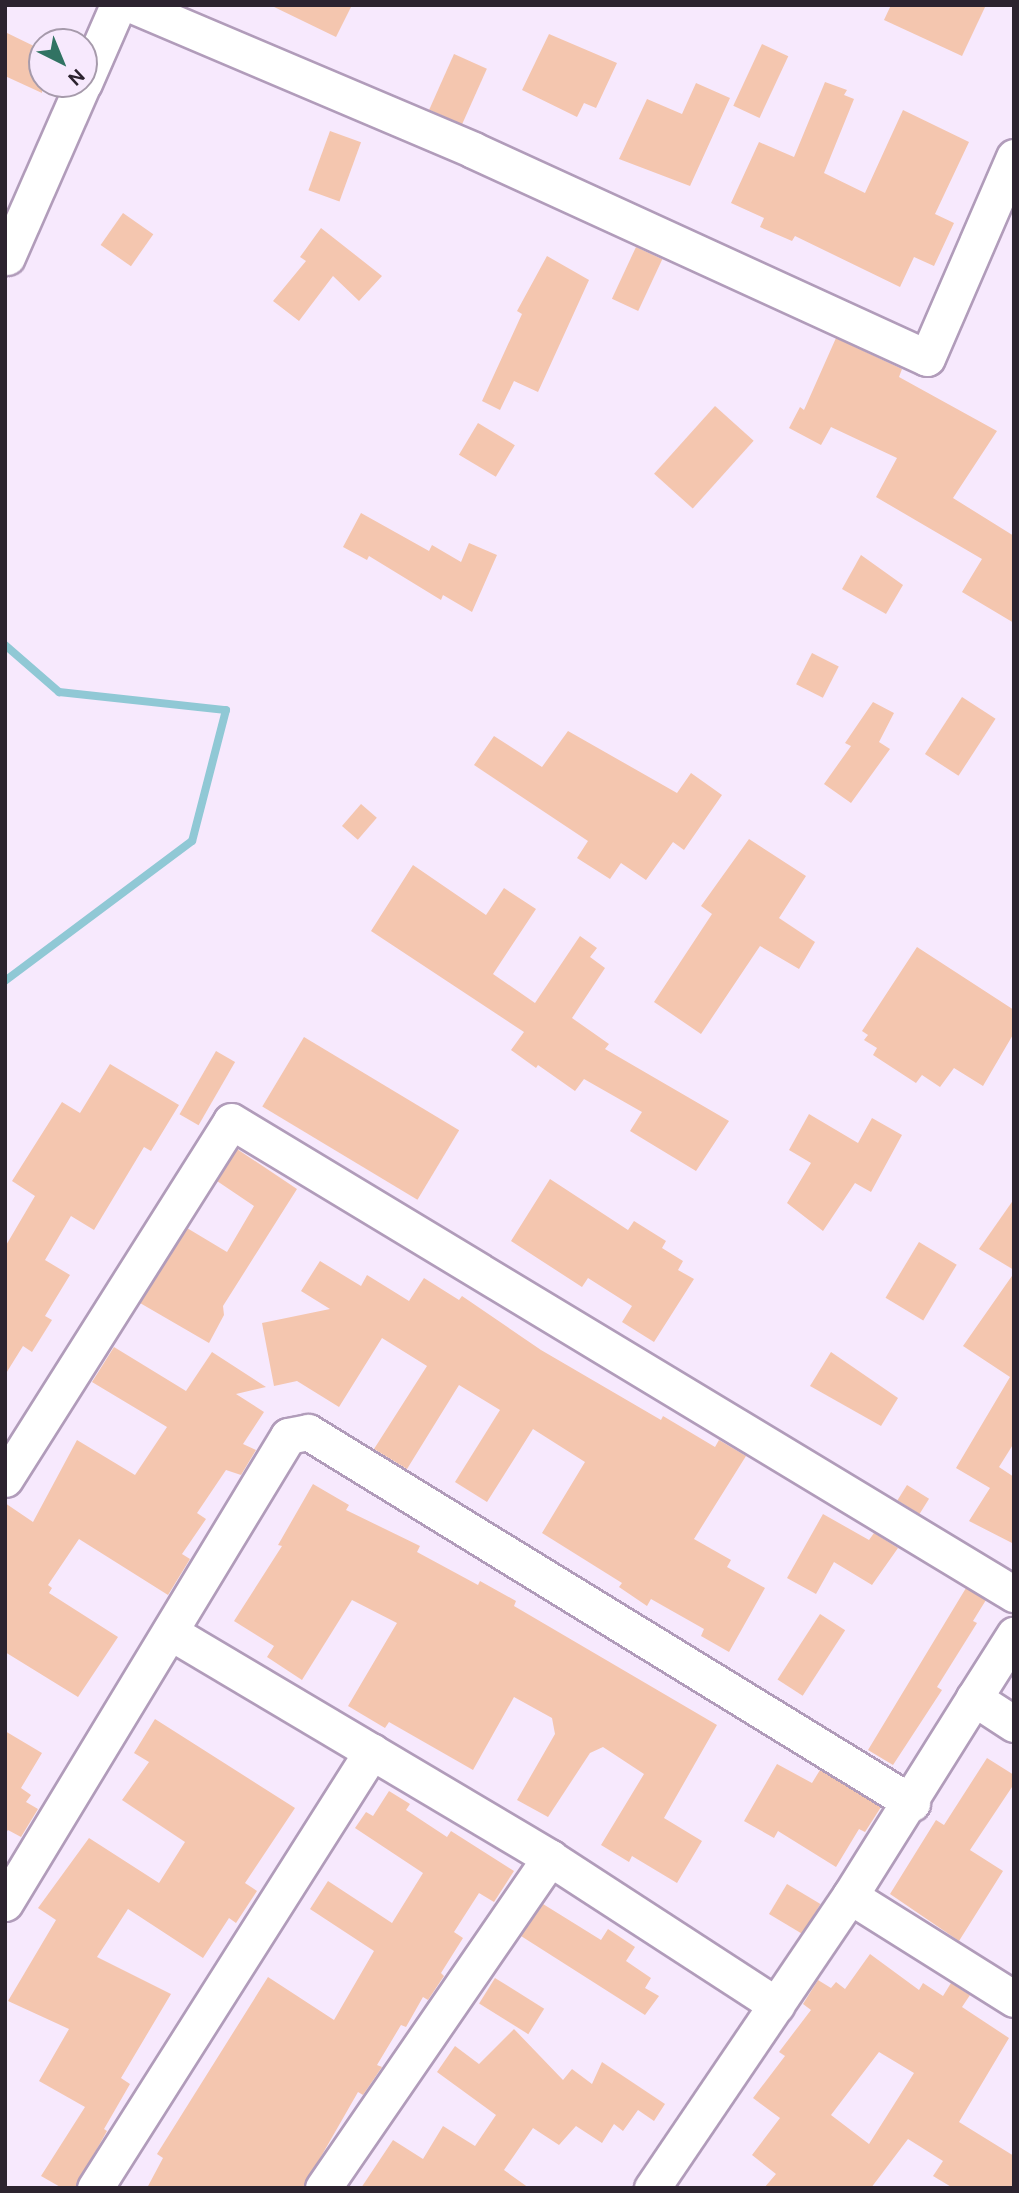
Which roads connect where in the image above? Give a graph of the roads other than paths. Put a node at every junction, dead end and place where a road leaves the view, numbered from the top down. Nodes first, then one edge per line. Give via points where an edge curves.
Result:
1 (118, 5) edge
2 (132, 5) edge
3 (98, 51) edge
4 (77, 98) edge
5 (1014, 157) edge
6 (7, 257) dead end
7 (5, 1479) edge
8 (1014, 1594) edge
9 (170, 1632) junction
10 (1014, 1635) edge
11 (975, 1698) junction
12 (1014, 1724) edge
13 (372, 1751) junction
14 (912, 1803) junction
15 (550, 1858) junction
16 (850, 1896) junction
17 (5, 1903) edge
18 (1014, 1999) edge
19 (776, 2005) junction
20 (94, 2188) edge
21 (323, 2188) edge
22 (652, 2188) edge

1 - 3 street
2 - 5 street via 473,150 927,358
4 - 6 street
7 - 8 street via 231,1121
9 - 13 street
9 - 14 street via 288,1436 308,1432
9 - 17 street
10 - 11 street
11 - 12 street
11 - 14 street
13 - 15 street
13 - 20 street
14 - 16 street
15 - 19 street
15 - 21 street
16 - 18 street
16 - 19 street
19 - 22 street

